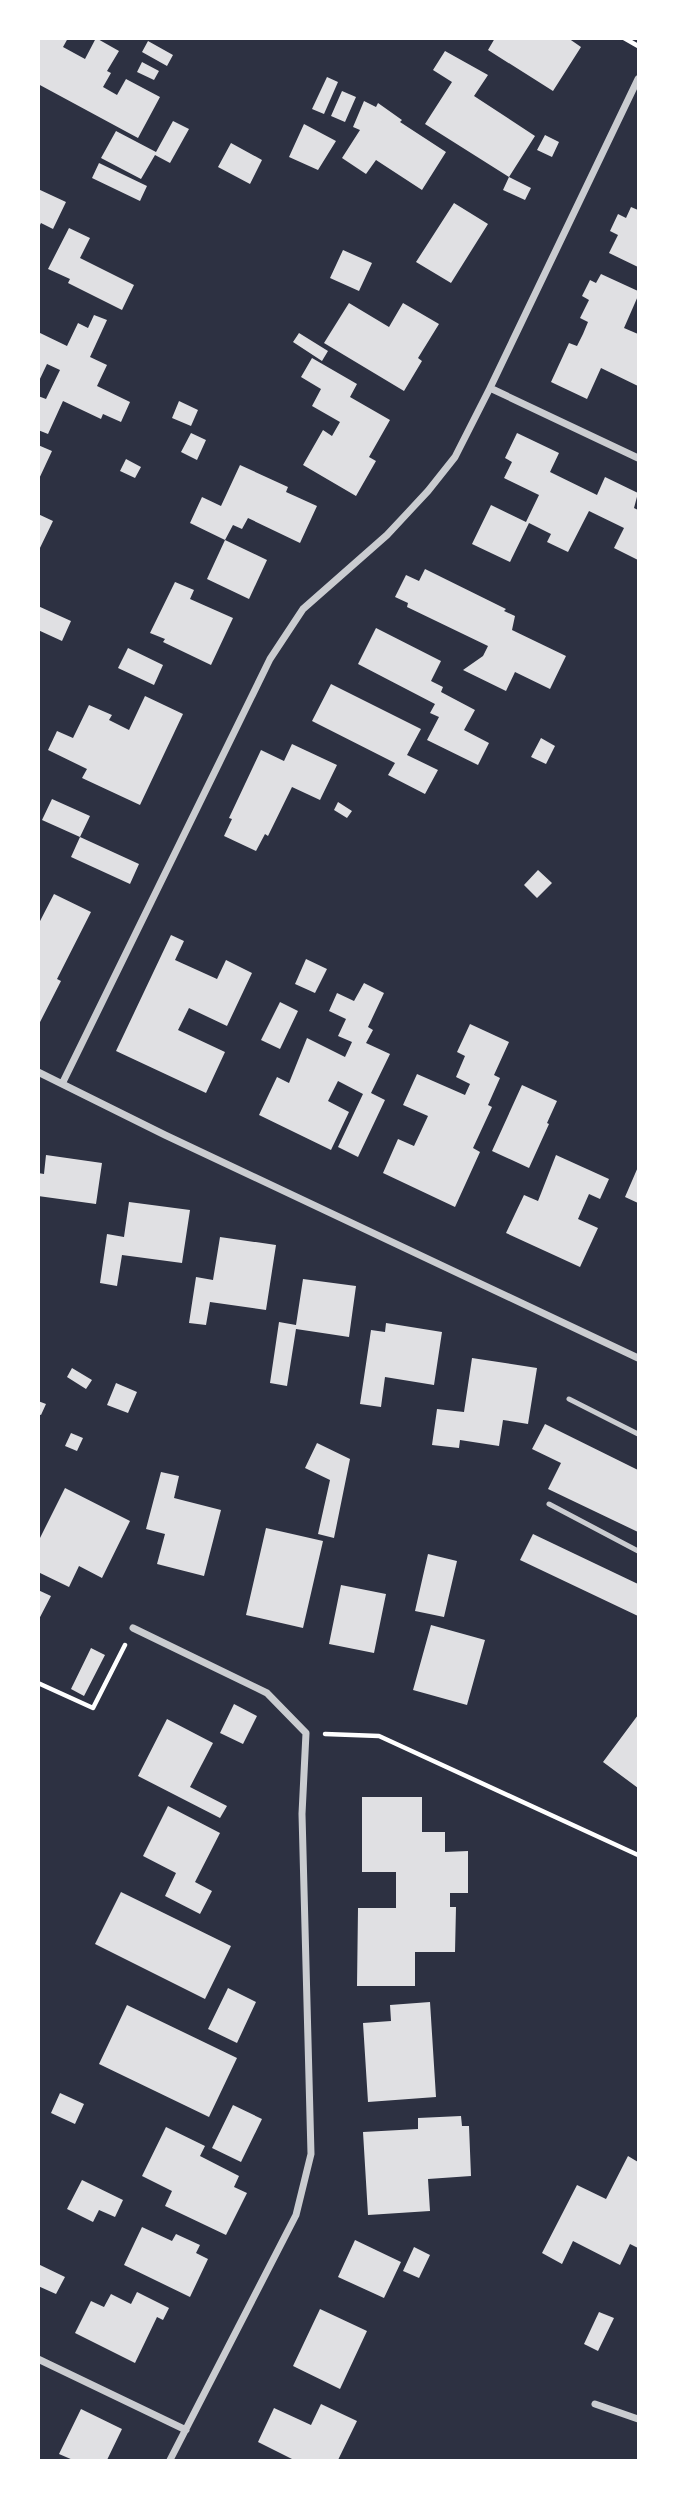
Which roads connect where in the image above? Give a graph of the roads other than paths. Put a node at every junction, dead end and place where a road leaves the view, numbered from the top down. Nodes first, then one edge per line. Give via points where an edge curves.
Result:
1 (639, 79) edge
2 (490, 388) junction
3 (639, 458) edge
4 (38, 1072) edge
5 (63, 1083) junction
6 (639, 1358) edge
7 (569, 1399) dead end
8 (639, 1434) edge
9 (549, 1504) dead end
10 (639, 1551) edge
11 (133, 1628) road end
12 (38, 2359) edge
13 (596, 2404) dead end
14 (639, 2420) edge
15 (186, 2430) junction
16 (170, 2460) edge

1 - 2 street
2 - 3 street
2 - 5 street via 455,457 428,491 290,626
4 - 5 street
5 - 6 street
7 - 8 lane
9 - 10 lane
11 - 15 street via 267,1693 306,1733 302,1814 311,2154 296,2215
12 - 15 street
13 - 14 street
15 - 16 street

